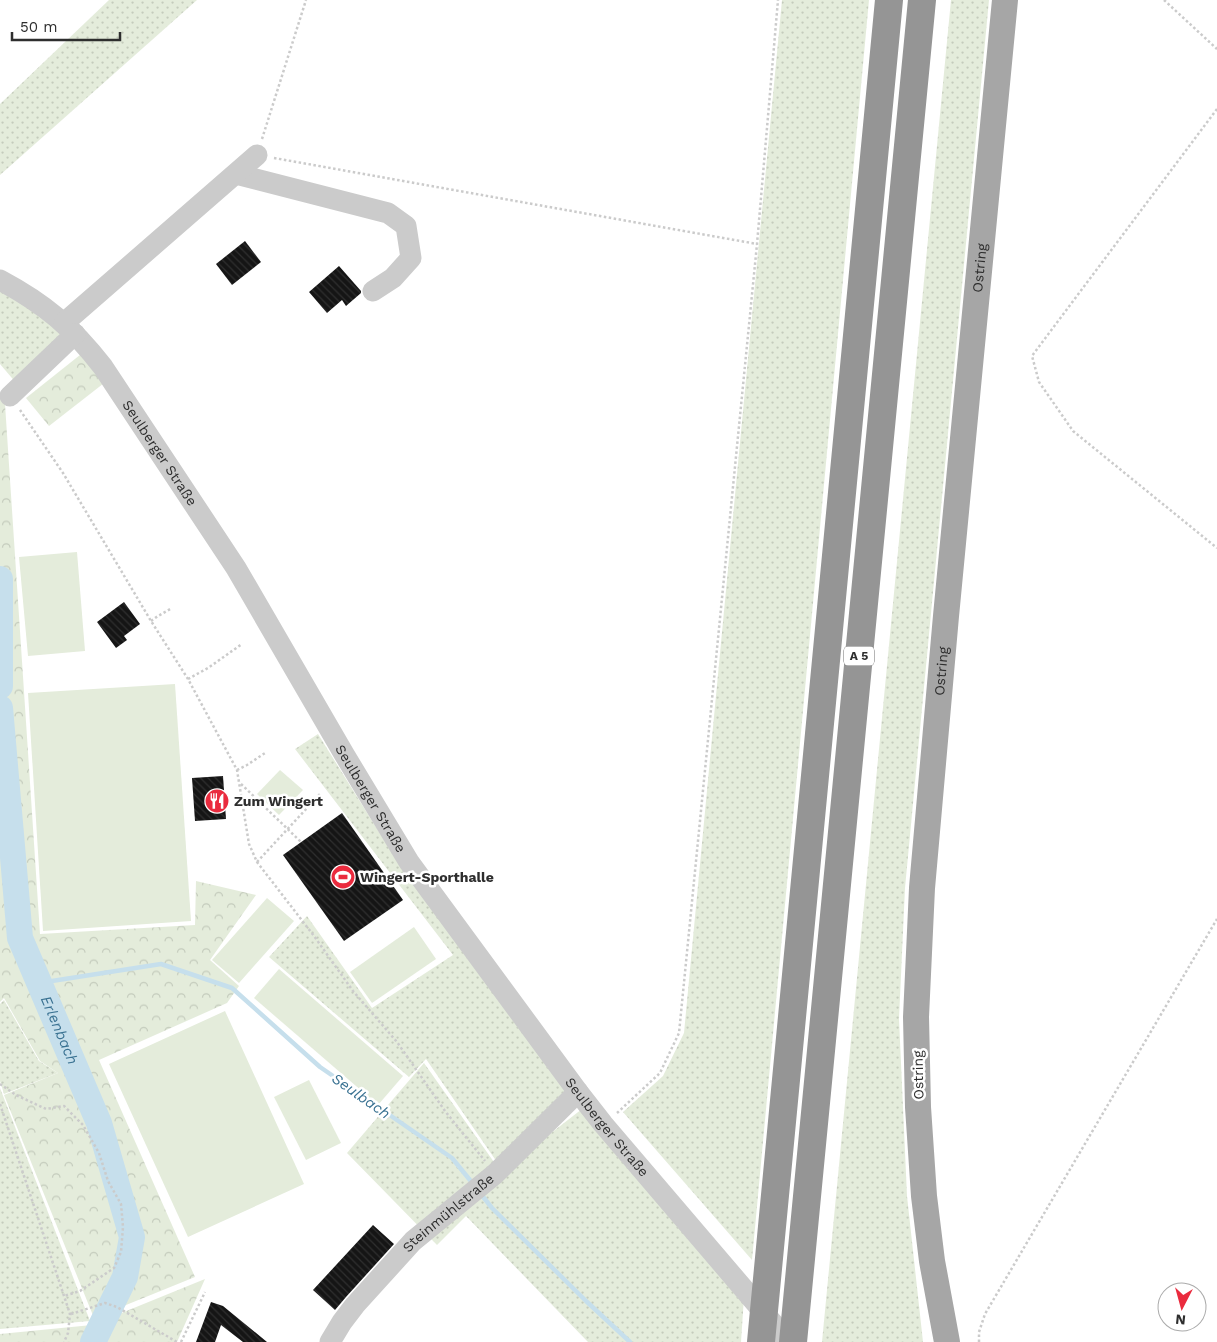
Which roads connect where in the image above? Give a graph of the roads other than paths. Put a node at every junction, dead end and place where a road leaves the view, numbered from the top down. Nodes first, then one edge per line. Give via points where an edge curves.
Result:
1 (889, 0) edge
2 (922, 0) edge
3 (1005, 0) edge
4 (257, 155) road end
5 (236, 174) junction
6 (0, 280) edge
7 (373, 290) dead end
8 (69, 328) junction
9 (10, 396) road end
10 (578, 1092) junction
11 (761, 1337) edge
12 (330, 1342) edge
13 (791, 1342) edge
14 (947, 1342) edge

1 - 11 highway, A 5
2 - 13 highway, A 5
3 - 14 main road, Ostring via 922,888 916,1017 924,1196
4 - 5 street
5 - 7 street via 388,213 406,226 411,258 392,278
5 - 8 street
6 - 8 street, Seulberger Straße via 38,302
8 - 9 street
8 - 10 street, Seulberger Straße via 103,367 236,568 409,862
10 - 12 street, Steinmühlstraße via 492,1176 413,1241 355,1304
10 - 13 street, Seulberger Straße

